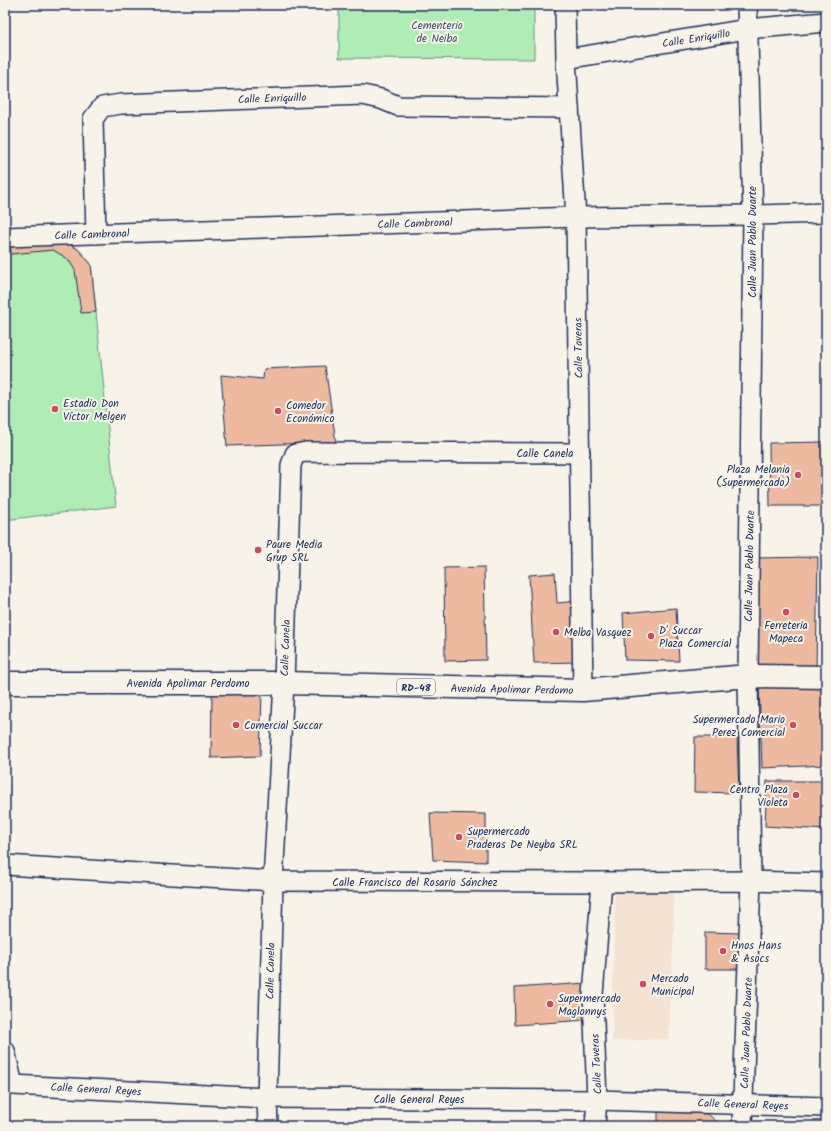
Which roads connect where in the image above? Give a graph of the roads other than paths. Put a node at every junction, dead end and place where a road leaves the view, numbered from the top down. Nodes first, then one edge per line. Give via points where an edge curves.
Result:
1 (565, 5) edge
2 (747, 5) edge
3 (826, 22) edge
4 (747, 29) junction
5 (566, 59) junction
6 (569, 108) junction
7 (826, 213) edge
8 (753, 215) junction
9 (576, 217) junction
10 (96, 234) junction
11 (5, 237) edge
12 (580, 453) junction
13 (748, 676) junction
14 (826, 677) edge
15 (5, 683) edge
16 (284, 683) junction
17 (583, 690) junction
18 (5, 865) edge
19 (272, 881) junction
20 (751, 881) junction
21 (602, 882) junction
22 (826, 883) edge
23 (5, 1051) edge
24 (267, 1098) junction
25 (597, 1100) junction
26 (743, 1104) junction
27 (826, 1107) edge
28 (268, 1126) edge
29 (595, 1126) edge
30 (742, 1126) edge

1 - 5 street, Calle Taveras
2 - 4 street, Calle Juan Pablo Duarte
3 - 4 street, Calle Enriquillo
4 - 5 street, Calle Enriquillo
4 - 8 street, Calle Juan Pablo Duarte
5 - 6 street, Calle Taveras
6 - 9 street, Calle Taveras
6 - 10 street, Calle Enriquillo via 398,106 363,95 121,104 102,107 93,118
7 - 8 street, Calle Cambronal
8 - 9 street, Calle Cambronal
8 - 13 street, Calle Juan Pablo Duarte
9 - 10 street, Calle Cambronal
9 - 12 street, Calle Taveras
10 - 11 street, Calle Cambronal
12 - 16 street, Calle Canela via 295,454 291,465
12 - 17 street, Calle Taveras
13 - 14 main road, Avenida Apolimar Perdomo / RD-48
13 - 17 main road, Avenida Apolimar Perdomo / RD-48
13 - 20 street, Calle Juan Pablo Duarte
15 - 16 main road, Avenida Apolimar Perdomo / RD-48
16 - 17 main road, Avenida Apolimar Perdomo / RD-48
16 - 19 street, Calle Canela
18 - 19 street, Calle Francisco del Rosario Sánchez
19 - 21 street, Calle Francisco del Rosario Sánchez
19 - 24 street, Calle Canela
20 - 21 street, Calle Francisco del Rosario Sánchez
20 - 22 street, Calle Francisco del Rosario Sánchez
20 - 26 street, Calle Juan Pablo Duarte
21 - 25 street, Calle Taveras via 593,995
23 - 24 street, Calle General Reyes via 13,1085
24 - 25 street, Calle General Reyes
24 - 28 street, Calle Canela
25 - 26 street, Calle General Reyes
25 - 29 street, Calle Taveras
26 - 27 street, Calle General Reyes
26 - 30 street, Calle Juan Pablo Duarte

